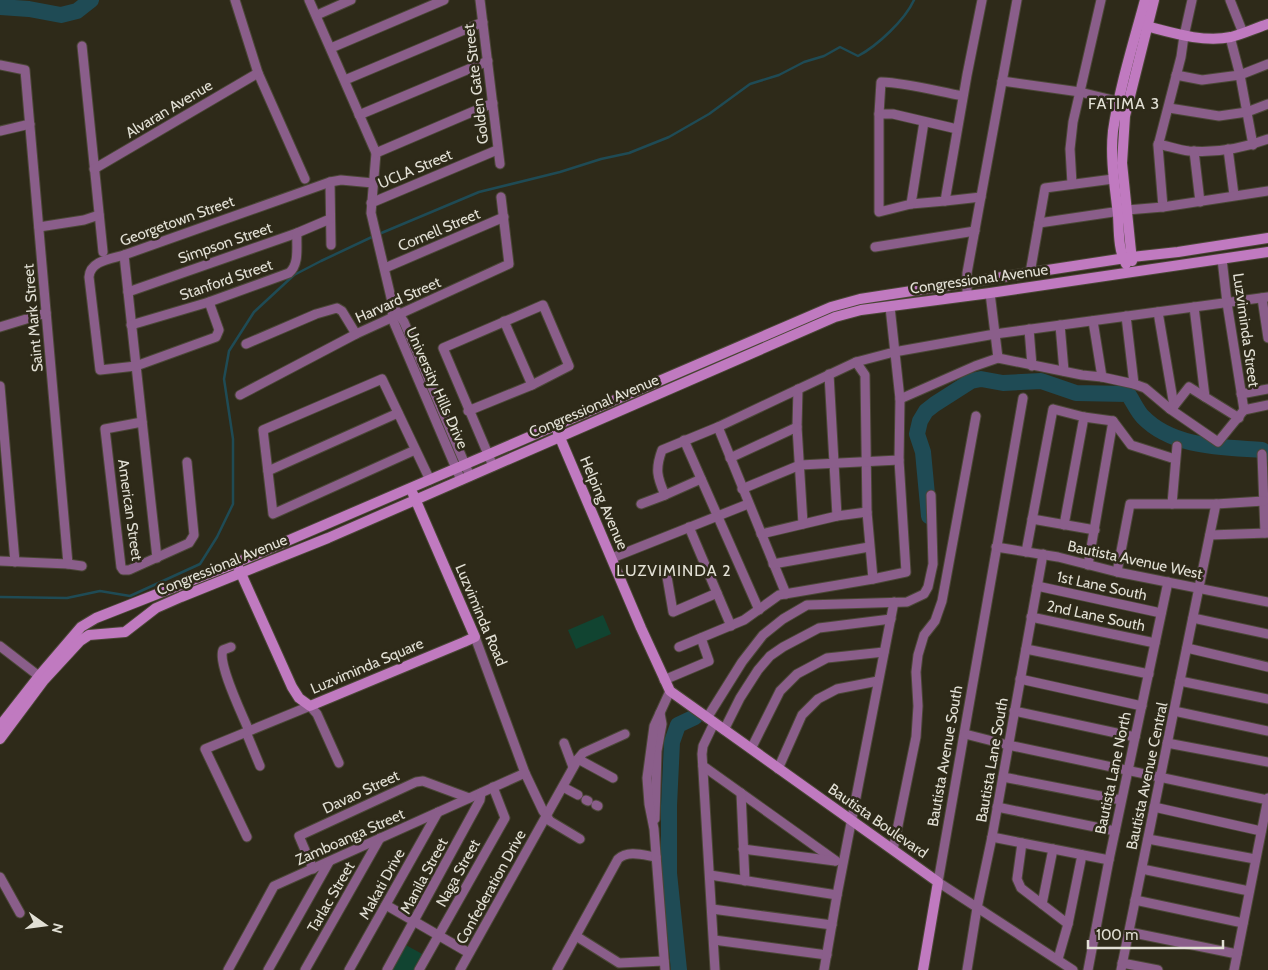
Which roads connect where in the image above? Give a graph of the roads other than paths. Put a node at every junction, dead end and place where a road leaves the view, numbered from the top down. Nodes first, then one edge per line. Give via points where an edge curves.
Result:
1 (235, 0) edge
2 (309, 0) edge
3 (351, 0) edge
4 (444, 0) edge
5 (480, 0) edge
6 (982, 0) edge
7 (1017, 0) edge
8 (1101, 0) edge
9 (1145, 0) edge
10 (1154, 0) edge
11 (1192, 0) edge
12 (1230, 0) edge
13 (317, 15) junction
14 (483, 22) junction
15 (1268, 24) edge
16 (1143, 26) junction
17 (1243, 32) junction
18 (1184, 36) junction
19 (1230, 37) junction
20 (82, 46) dead end
21 (331, 48) junction
22 (488, 61) junction
23 (1268, 64) edge
24 (0, 66) edge
25 (258, 73) junction
26 (1176, 75) junction
27 (1240, 75) junction
28 (345, 80) junction
29 (1002, 81) junction
30 (1080, 92) junction
31 (963, 96) junction
32 (1124, 102) junction
33 (493, 103) junction
34 (1268, 104) edge
35 (1169, 108) junction
36 (1247, 112) junction
37 (879, 114) junction
38 (360, 115) junction
39 (924, 122) junction
40 (30, 124) junction
41 (958, 129) junction
42 (0, 132) edge
43 (1268, 139) edge
44 (1158, 144) junction
45 (1253, 144) junction
46 (1228, 149) junction
47 (498, 150) junction
48 (1194, 151) junction
49 (376, 153) junction
50 (500, 164) dead end
51 (94, 169) junction
52 (305, 179) dead end
53 (1113, 179) junction
54 (330, 182) junction
55 (373, 183) junction
56 (1072, 184) junction
57 (1268, 191) edge
58 (1234, 195) junction
59 (501, 197) dead end
60 (981, 197) junction
61 (945, 201) junction
62 (1200, 202) junction
63 (371, 203) junction
64 (911, 204) junction
65 (1164, 208) junction
66 (1122, 211) junction
67 (99, 215) junction
68 (504, 217) junction
69 (330, 219) junction
70 (1039, 223) junction
71 (39, 227) junction
72 (975, 231) junction
73 (296, 233) junction
74 (1268, 238) edge
75 (331, 245) dead end
76 (874, 247) dead end
77 (103, 252) dead end
78 (1268, 252) edge
79 (124, 255) junction
80 (1128, 258) junction
81 (1222, 259) junction
82 (385, 268) junction
83 (1131, 272) junction
84 (1030, 273) junction
85 (967, 283) junction
86 (128, 292) junction
87 (990, 294) junction
88 (967, 296) junction
89 (1265, 298) edge
90 (209, 302) junction
91 (1227, 303) junction
92 (890, 306) junction
93 (1194, 307) junction
94 (1158, 312) junction
95 (46, 313) junction
96 (396, 316) junction
97 (1126, 316) junction
98 (504, 321) junction
99 (1093, 321) junction
100 (131, 325) junction
101 (1060, 325) junction
102 (0, 327) edge
103 (1028, 329) junction
104 (356, 334) junction
105 (995, 334) junction
106 (1268, 338) edge
107 (246, 344) dead end
108 (894, 352) junction
109 (998, 358) junction
110 (856, 362) junction
111 (136, 366) junction
112 (1032, 366) junction
113 (1064, 371) junction
114 (829, 374) junction
115 (1102, 377) junction
116 (532, 384) junction
117 (1134, 384) junction
118 (0, 386) edge
119 (798, 389) junction
120 (1268, 389) edge
121 (0, 391) edge
122 (1241, 394) junction
123 (240, 395) dead end
124 (1205, 397) junction
125 (1024, 398) dead end
126 (900, 399) junction
127 (1268, 405) edge
128 (1172, 407) junction
129 (468, 411) junction
130 (398, 413) junction
131 (1242, 414) junction
132 (976, 416) dead end
133 (1084, 417) junction
134 (1113, 421) junction
135 (142, 422) junction
136 (554, 425) junction
137 (718, 427) junction
138 (797, 427) junction
139 (560, 437) junction
140 (684, 440) junction
141 (1177, 446) dead end
142 (415, 450) junction
143 (1262, 454) dead end
144 (488, 455) junction
145 (730, 458) junction
146 (1176, 459) junction
147 (899, 460) junction
148 (187, 462) dead end
149 (866, 462) junction
150 (835, 463) junction
151 (800, 465) junction
152 (461, 466) junction
153 (493, 466) junction
154 (268, 471) junction
155 (466, 478) junction
156 (701, 479) junction
157 (430, 480) junction
158 (1266, 481) edge
159 (410, 489) junction
160 (742, 489) junction
161 (931, 494) dead end
162 (665, 495) junction
163 (416, 500) junction
164 (1264, 501) junction
165 (5, 504) edge
166 (641, 504) dead end
167 (748, 504) junction
168 (1172, 504) junction
169 (1216, 504) junction
170 (867, 512) junction
171 (718, 516) junction
172 (837, 516) junction
173 (1032, 520) junction
174 (803, 524) junction
175 (1064, 525) junction
176 (689, 527) junction
177 (1095, 530) junction
178 (1266, 533) edge
179 (761, 534) junction
180 (1210, 535) junction
181 (869, 546) junction
182 (996, 546) junction
183 (1026, 552) junction
184 (1043, 554) junction
185 (156, 558) junction
186 (612, 558) junction
187 (0, 561) edge
188 (14, 562) junction
189 (236, 563) junction
190 (68, 564) junction
191 (774, 564) junction
192 (1088, 565) junction
193 (82, 566) dead end
194 (666, 571) dead end
195 (1117, 572) junction
196 (241, 574) junction
197 (872, 579) junction
198 (1168, 582) junction
199 (1037, 586) junction
200 (1200, 588) junction
201 (717, 593) junction
202 (786, 594) junction
203 (894, 602) junction
204 (1268, 602) edge
205 (759, 610) junction
206 (1161, 613) junction
207 (1031, 617) junction
208 (1193, 618) junction
209 (890, 619) junction
210 (730, 626) junction
211 (1268, 634) edge
212 (475, 636) junction
213 (701, 638) junction
214 (1155, 642) junction
215 (0, 646) edge
216 (231, 647) dead end
217 (679, 647) dead end
218 (1187, 648) junction
219 (1026, 649) junction
220 (884, 652) junction
221 (1268, 667) edge
222 (1149, 674) junction
223 (41, 678) junction
224 (664, 680) junction
225 (1020, 680) junction
226 (878, 681) junction
227 (1180, 681) junction
228 (670, 691) junction
229 (1268, 699) edge
230 (310, 706) junction
231 (1142, 706) junction
232 (1014, 711) junction
233 (1174, 711) junction
234 (711, 721) junction
235 (0, 726) edge
236 (724, 730) junction
237 (1268, 731) edge
238 (248, 732) junction
239 (625, 734) dead end
240 (965, 734) junction
241 (1135, 737) junction
242 (0, 739) edge
243 (1168, 742) junction
244 (564, 743) dead end
245 (1008, 745) junction
246 (751, 749) junction
247 (1268, 762) edge
248 (339, 763) dead end
249 (576, 763) junction
250 (260, 766) dead end
251 (703, 766) junction
252 (778, 769) junction
253 (1128, 770) junction
254 (525, 773) junction
255 (1160, 776) junction
256 (1003, 777) junction
257 (613, 778) dead end
258 (493, 787) junction
259 (563, 787) junction
260 (481, 793) junction
261 (741, 793) junction
262 (469, 798) junction
263 (1268, 799) edge
264 (1121, 800) junction
265 (589, 801) dead end
266 (997, 807) junction
267 (1154, 808) junction
268 (438, 812) junction
269 (546, 816) junction
270 (852, 820) junction
271 (1115, 831) junction
272 (1261, 831) junction
273 (247, 837) dead end
274 (992, 837) junction
275 (380, 838) junction
276 (580, 839) dead end
277 (1148, 839) junction
278 (1022, 843) junction
279 (743, 849) junction
280 (1053, 849) junction
281 (893, 850) junction
282 (1082, 855) junction
283 (656, 857) junction
284 (1255, 859) junction
285 (1109, 860) junction
286 (840, 861) junction
287 (329, 862) junction
288 (313, 869) junction
289 (1142, 869) junction
290 (710, 875) junction
291 (0, 877) edge
292 (745, 881) junction
293 (938, 882) junction
294 (1249, 891) junction
295 (837, 895) junction
296 (1136, 900) junction
297 (1042, 904) junction
298 (386, 906) junction
299 (977, 908) junction
300 (712, 909) junction
301 (20, 913) dead end
302 (414, 922) junction
303 (1243, 923) junction
304 (1068, 924) junction
305 (832, 925) junction
306 (1129, 932) junction
307 (439, 936) junction
308 (576, 936) junction
309 (714, 940) junction
310 (469, 953) junction
311 (1237, 954) junction
312 (827, 955) junction
313 (1058, 959) junction
314 (664, 965) edge
315 (618, 966) edge
316 (1122, 966) edge
317 (562, 969) edge
318 (228, 970) edge
319 (268, 970) edge
320 (305, 970) edge
321 (349, 970) edge
322 (387, 970) edge
323 (419, 970) edge
324 (460, 970) edge
325 (715, 970) edge
326 (824, 970) edge
327 (923, 970) edge
328 (967, 970) edge
329 (1073, 970) edge
330 (1088, 970) edge
331 (1156, 970) edge
332 (1234, 970) edge

1 - 25 street
2 - 13 street, University Hills Drive
3 - 13 street
4 - 21 street
5 - 14 street, Golden Gate Street
6 - 31 street
7 - 29 street
8 - 30 street
9 - 16 main road
10 - 16 main road
11 - 18 street
12 - 17 street
13 - 21 street, University Hills Drive
14 - 22 street, Golden Gate Street
14 - 28 street
15 - 17 main road
16 - 18 main road
16 - 32 main road
17 - 19 main road
18 - 19 main road
18 - 26 street
19 - 27 street
20 - 51 street
21 - 28 street, University Hills Drive
22 - 33 street, Golden Gate Street
22 - 38 street
23 - 27 street
24 - 40 street, Saint Mark Street via 25,70
25 - 51 street, Alvaran Avenue
25 - 52 street
26 - 27 street via 1202,80
26 - 35 street
27 - 36 street
28 - 38 street, University Hills Drive
29 - 30 street
29 - 60 street
30 - 32 street
30 - 56 street via 1071,136
31 - 37 street via 882,82
31 - 41 street
32 - 53 main road via 1113,131
32 - 66 main road
33 - 47 street, Golden Gate Street
33 - 49 street
34 - 36 street
35 - 36 street via 1219,116
35 - 44 street
36 - 45 street
37 - 39 street
37 - 64 street via 879,212
38 - 49 street, University Hills Drive
39 - 41 street
39 - 64 street
40 - 42 street
40 - 71 street, Saint Mark Street
41 - 61 street
43 - 45 street
44 - 48 street
44 - 65 street
45 - 46 street
46 - 48 street
46 - 58 street
47 - 50 street, Golden Gate Street
47 - 63 street, UCLA Street
48 - 62 street
49 - 55 street, University Hills Drive
51 - 67 street
53 - 56 street
53 - 66 main road
54 - 55 street, Georgetown Street
54 - 69 street
54 - 79 street, Georgetown Street
55 - 63 street, University Hills Drive
56 - 70 street via 1045,188
57 - 58 street
58 - 62 street
59 - 68 street, Harvard Street
60 - 61 street
60 - 72 street
61 - 64 street
62 - 65 street
63 - 82 street, University Hills Drive via 373,226
65 - 66 street
66 - 70 street
66 - 80 main road
67 - 71 street
67 - 77 street
68 - 82 street, Cornell Street
68 - 96 street, Harvard Street via 509,264
69 - 73 street, Simpson Street
69 - 75 street
70 - 84 street
71 - 95 street, Saint Mark Street
72 - 76 street
72 - 85 street
73 - 86 street, Simpson Street
73 - 90 street, Stanford Street via 296,263 289,273
74 - 80 main road, Congressional Avenue
78 - 81 main road, Congressional Avenue
79 - 86 street
79 - 111 street, Georgetown Street via 96,264 89,272 100,370
80 - 83 main road
80 - 84 main road, Congressional Avenue
81 - 83 main road, Congressional Avenue
81 - 91 street, Luzviminda Street
82 - 96 street, University Hills Drive
83 - 87 main road, Congressional Avenue
84 - 85 main road, Congressional Avenue
85 - 88 street
85 - 136 main road, Congressional Avenue via 842,303
86 - 100 street
87 - 88 main road, Congressional Avenue
87 - 105 street
88 - 92 main road, Congressional Avenue
89 - 91 street
89 - 106 street
90 - 100 street, Stanford Street
90 - 111 street via 218,330 216,337
91 - 93 street
91 - 122 street, Luzviminda Street
92 - 108 street
92 - 139 main road, Congressional Avenue via 835,317
93 - 94 street
93 - 124 street
94 - 97 street
94 - 128 street
95 - 102 street
95 - 190 street, Saint Mark Street
96 - 104 street, Harvard Street
96 - 152 street, University Hills Drive
97 - 99 street
97 - 117 street
98 - 116 street
98 - 116 street via 543,304 569,366
98 - 129 street via 443,348
99 - 101 street
99 - 115 street
100 - 111 street
101 - 103 street
101 - 113 street
103 - 105 street
103 - 112 street
104 - 107 street via 342,311 336,308
104 - 123 street, Harvard Street
105 - 108 street
105 - 109 street
108 - 110 street
108 - 126 street
109 - 112 street
109 - 126 street
110 - 114 street
110 - 149 street via 865,375
111 - 135 street
112 - 113 street
113 - 115 street
114 - 119 street
114 - 150 street
115 - 117 street
116 - 129 street
117 - 128 street
118 - 121 street
119 - 137 street
119 - 138 street
120 - 122 street
121 - 165 street
122 - 131 street, Luzviminda Street
124 - 128 street via 1189,387
124 - 131 street
125 - 182 street, Bautista Avenue South
126 - 147 street
127 - 131 street, Luzviminda Street
128 - 131 street via 1218,442
129 - 144 street
130 - 142 street
130 - 154 street
130 - 154 street via 382,379 263,430
132 - 281 street via 942,601 935,621 924,635 918,655 916,737
133 - 134 street
133 - 173 street via 1053,409
133 - 175 street
134 - 146 street via 1131,445
134 - 177 street
135 - 185 street
135 - 185 street, American Street via 105,429 121,567 129,570
136 - 139 main road
136 - 144 main road, Congressional Avenue
137 - 140 street
137 - 145 street
138 - 145 street
138 - 151 street
139 - 153 main road, Congressional Avenue
139 - 186 main road, Helping Avenue
140 - 156 street
140 - 162 street via 662,450 657,462 658,478
141 - 146 street
142 - 154 street via 273,514
142 - 157 street
143 - 158 street
144 - 152 main road, Congressional Avenue
144 - 153 street
145 - 160 street
146 - 168 street
147 - 149 street
147 - 197 street via 906,572
148 - 185 street, American Street via 194,535 190,543
149 - 150 street
149 - 170 street
150 - 151 street
150 - 172 street
151 - 160 street
151 - 174 street
152 - 155 street, University Hills Drive
152 - 157 main road, Congressional Avenue
153 - 155 main road, Congressional Avenue
155 - 163 main road, Congressional Avenue
156 - 162 street
156 - 171 street
157 - 159 main road, Congressional Avenue
158 - 164 street
159 - 163 main road, Luzviminda Road
159 - 189 main road, Congressional Avenue
160 - 167 street
161 - 203 street via 933,564 928,587 917,598
162 - 166 street
163 - 196 main road, Congressional Avenue
163 - 212 main road, Luzviminda Road
164 - 169 street
164 - 178 street
165 - 188 street
167 - 171 street
167 - 179 street
168 - 169 street
168 - 195 street via 1130,504
169 - 180 street, Bautista Avenue Central
170 - 172 street
170 - 181 street
171 - 176 street
171 - 205 street
172 - 174 street
173 - 175 street
173 - 183 street
174 - 179 street
175 - 177 street
176 - 186 street
176 - 201 street
177 - 192 street
178 - 180 street
179 - 191 street
180 - 200 street, Bautista Avenue Central
181 - 191 street
181 - 197 street
182 - 183 street, Bautista Avenue West
182 - 240 street, Bautista Avenue South
183 - 184 street, Bautista Avenue West
184 - 192 street, Bautista Avenue West
184 - 199 street, Bautista Lane South
186 - 224 main road, Helping Avenue
187 - 188 street
188 - 190 street
189 - 196 main road, Luzviminda Square
189 - 223 main road, Congressional Avenue via 96,618 81,627
190 - 193 street
191 - 202 street
192 - 195 street, Bautista Avenue West
194 - 201 street via 673,612
195 - 198 street, Bautista Avenue West
196 - 223 main road, Congressional Avenue via 156,608 125,632 88,635
196 - 230 main road, Luzviminda Square via 292,687
197 - 202 street
198 - 200 street, Bautista Avenue West
198 - 206 street, Bautista Lane North
199 - 206 street, 1st Lane South
199 - 207 street, Bautista Lane South
200 - 204 street, Bautista Avenue West
200 - 208 street, Bautista Avenue Central
201 - 210 street
202 - 205 street
203 - 209 street
203 - 234 street via 807,605 783,619 762,635 742,662
205 - 210 street
206 - 214 street, Bautista Lane North
207 - 214 street, 2nd Lane South
207 - 219 street, Bautista Lane South
208 - 211 street
208 - 218 street, Bautista Avenue Central
209 - 220 street
209 - 236 street via 819,628 783,647 758,670
210 - 213 street
212 - 230 main road, Luzviminda Square
212 - 254 street, Luzviminda Road
213 - 217 street
213 - 224 street via 709,661
214 - 222 street, Bautista Lane North
215 - 223 street
216 - 238 street via 223,650 221,656
218 - 221 street
218 - 227 street, Bautista Avenue Central
219 - 222 street
219 - 225 street, Bautista Lane South
220 - 226 street
220 - 246 street via 827,658 797,674 780,691
222 - 231 street, Bautista Lane North
223 - 235 main road, Congressional Avenue
223 - 242 main road, Congressional Avenue
224 - 228 main road, Helping Avenue
225 - 231 street
225 - 232 street, Bautista Lane South
226 - 252 street via 837,689 818,699 802,715
226 - 270 street
227 - 229 street
227 - 233 street, Bautista Avenue Central
228 - 234 main road, Bautista Boulevard
228 - 283 street via 660,713 662,724 657,751 654,829
230 - 238 street
230 - 248 street via 317,714
231 - 241 street, Bautista Lane North
232 - 241 street
232 - 245 street, Bautista Lane South
233 - 237 street
233 - 243 street, Bautista Avenue Central
234 - 236 main road, Bautista Boulevard
234 - 251 street via 703,746
236 - 246 main road, Bautista Boulevard
238 - 250 street
238 - 273 street via 205,749
239 - 249 street via 583,753
240 - 245 street
240 - 293 street, Bautista Avenue South
241 - 253 street, Bautista Lane North
243 - 247 street
243 - 255 street, Bautista Avenue Central
244 - 249 street
245 - 253 street
245 - 256 street, Bautista Lane South
246 - 252 main road, Bautista Boulevard
249 - 257 street
249 - 259 street, Confederation Drive
251 - 261 street
251 - 290 street
252 - 270 main road, Bautista Boulevard
253 - 255 street
253 - 264 street, Bautista Lane North
254 - 258 street, Zamboanga Street
254 - 269 street
255 - 263 street
255 - 267 street, Bautista Avenue Central
256 - 264 street
256 - 266 street, Bautista Lane South
258 - 260 street, Zamboanga Street
258 - 307 street, Naga Street via 505,818
259 - 265 street
259 - 269 street, Confederation Drive
260 - 262 street, Zamboanga Street
260 - 302 street, Manila Street
261 - 279 street
261 - 286 street
262 - 268 street, Zamboanga Street
262 - 288 street, Davao Street via 423,780 416,782 299,836
263 - 272 street
264 - 271 street, Bautista Lane North
266 - 271 street
266 - 274 street, Bautista Lane South
267 - 272 street
267 - 277 street, Bautista Avenue Central
268 - 275 street, Zamboanga Street
268 - 298 street, Makati Drive
269 - 276 street
269 - 310 street, Confederation Drive
270 - 281 main road, Bautista Boulevard
270 - 286 street
271 - 285 street, Bautista Lane North
272 - 284 street
274 - 278 street
274 - 299 street, Bautista Lane South
275 - 287 street, Zamboanga Street
275 - 320 street, Tarlac Street
277 - 284 street
277 - 289 street, Bautista Avenue Central
278 - 280 street
278 - 297 street via 1018,884
279 - 286 street
279 - 292 street
280 - 282 street
280 - 297 street
281 - 293 main road, Bautista Boulevard
282 - 285 street
282 - 304 street
283 - 308 street via 628,854 618,859
283 - 314 street
284 - 294 street
285 - 330 street, Bautista Lane North
286 - 295 street
287 - 288 street, Zamboanga Street
287 - 319 street
288 - 318 street, Zamboanga Street via 274,886
289 - 294 street
289 - 296 street, Bautista Avenue Central
290 - 292 street
290 - 300 street
291 - 301 street
292 - 295 street
293 - 299 street, Bautista Boulevard
293 - 327 main road, Bautista Avenue South
294 - 303 street
295 - 305 street
296 - 303 street
296 - 306 street, Bautista Avenue Central
297 - 304 street
298 - 302 street
298 - 321 street, Makati Drive
299 - 313 street, Bautista Boulevard
299 - 328 street, Bautista Lane South
300 - 305 street
300 - 309 street
302 - 307 street
302 - 322 street, Manila Street
303 - 311 street
304 - 313 street
305 - 312 street
306 - 311 street
306 - 316 street, Bautista Avenue Central
307 - 310 street
307 - 323 street, Naga Street
308 - 315 street
308 - 317 street
309 - 312 street
309 - 325 street
310 - 324 street, Confederation Drive
311 - 332 street
312 - 326 street
313 - 329 street, Bautista Boulevard
314 - 315 street
316 - 331 street

